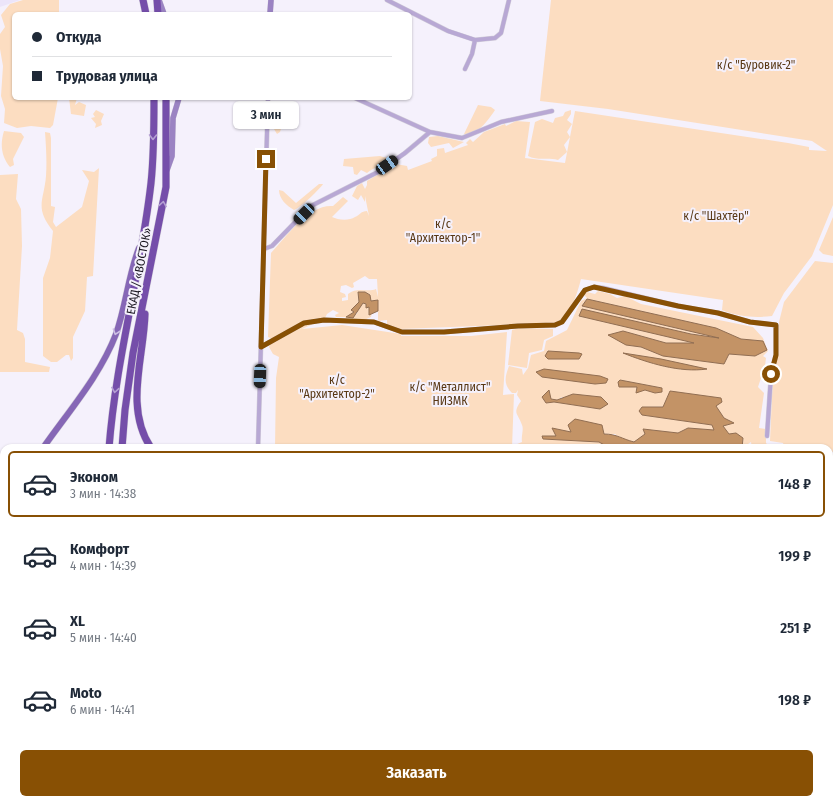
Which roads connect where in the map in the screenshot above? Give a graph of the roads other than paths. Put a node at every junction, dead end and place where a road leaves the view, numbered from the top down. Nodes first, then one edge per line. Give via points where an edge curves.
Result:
1 (143, 0) edge
2 (158, 0) edge
3 (271, 0) edge
4 (386, 0) edge
5 (510, 0) edge
6 (146, 12) edge
7 (158, 12) edge
8 (163, 12) edge
9 (270, 12) edge
10 (410, 12) edge
11 (412, 13) edge
12 (475, 40) junction
13 (465, 69) dead end
14 (154, 100) edge
15 (166, 100) edge
16 (178, 100) edge
17 (268, 100) edge
18 (359, 100) edge
19 (552, 111) dead end
20 (430, 132) junction
21 (167, 170) junction
22 (142, 241) junction
23 (264, 249) junction
24 (146, 296) junction
25 (261, 347) junction
26 (767, 436) dead end
27 (45, 444) edge
28 (109, 444) edge
29 (122, 444) edge
30 (150, 444) edge
31 (258, 444) edge

1 - 6 highway
2 - 7 highway
2 - 8 main road
3 - 9 main road
4 - 10 street
5 - 12 street via 501,33 495,38
11 - 12 street via 448,31
12 - 13 street
14 -> 22 highway, ЕКАД / «ВОСТОК» via 151,183
15 - 21 highway, ЕКАД / «ВОСТОК»
16 - 21 main road via 174,118 172,156
17 - 23 street
18 - 20 street
19 - 20 street via 501,122 462,138
20 - 23 street via 378,172 311,206 272,246
24 -> 21 highway, ЕКАД / «ВОСТОК»
22 -> 27 main road via 133,264 122,314 108,351
22 -> 28 highway, ЕКАД / «ВОСТОК» via 112,404
23 - 25 street
24 - 29 highway, ЕКАД / «ВОСТОК» via 133,353
24 - 30 highway via 137,402 139,418
25 - 26 street via 304,323 324,320 374,322 402,332 555,325 562,322 585,290 603,288 750,322 776,325 776,355 771,374
25 - 31 street

